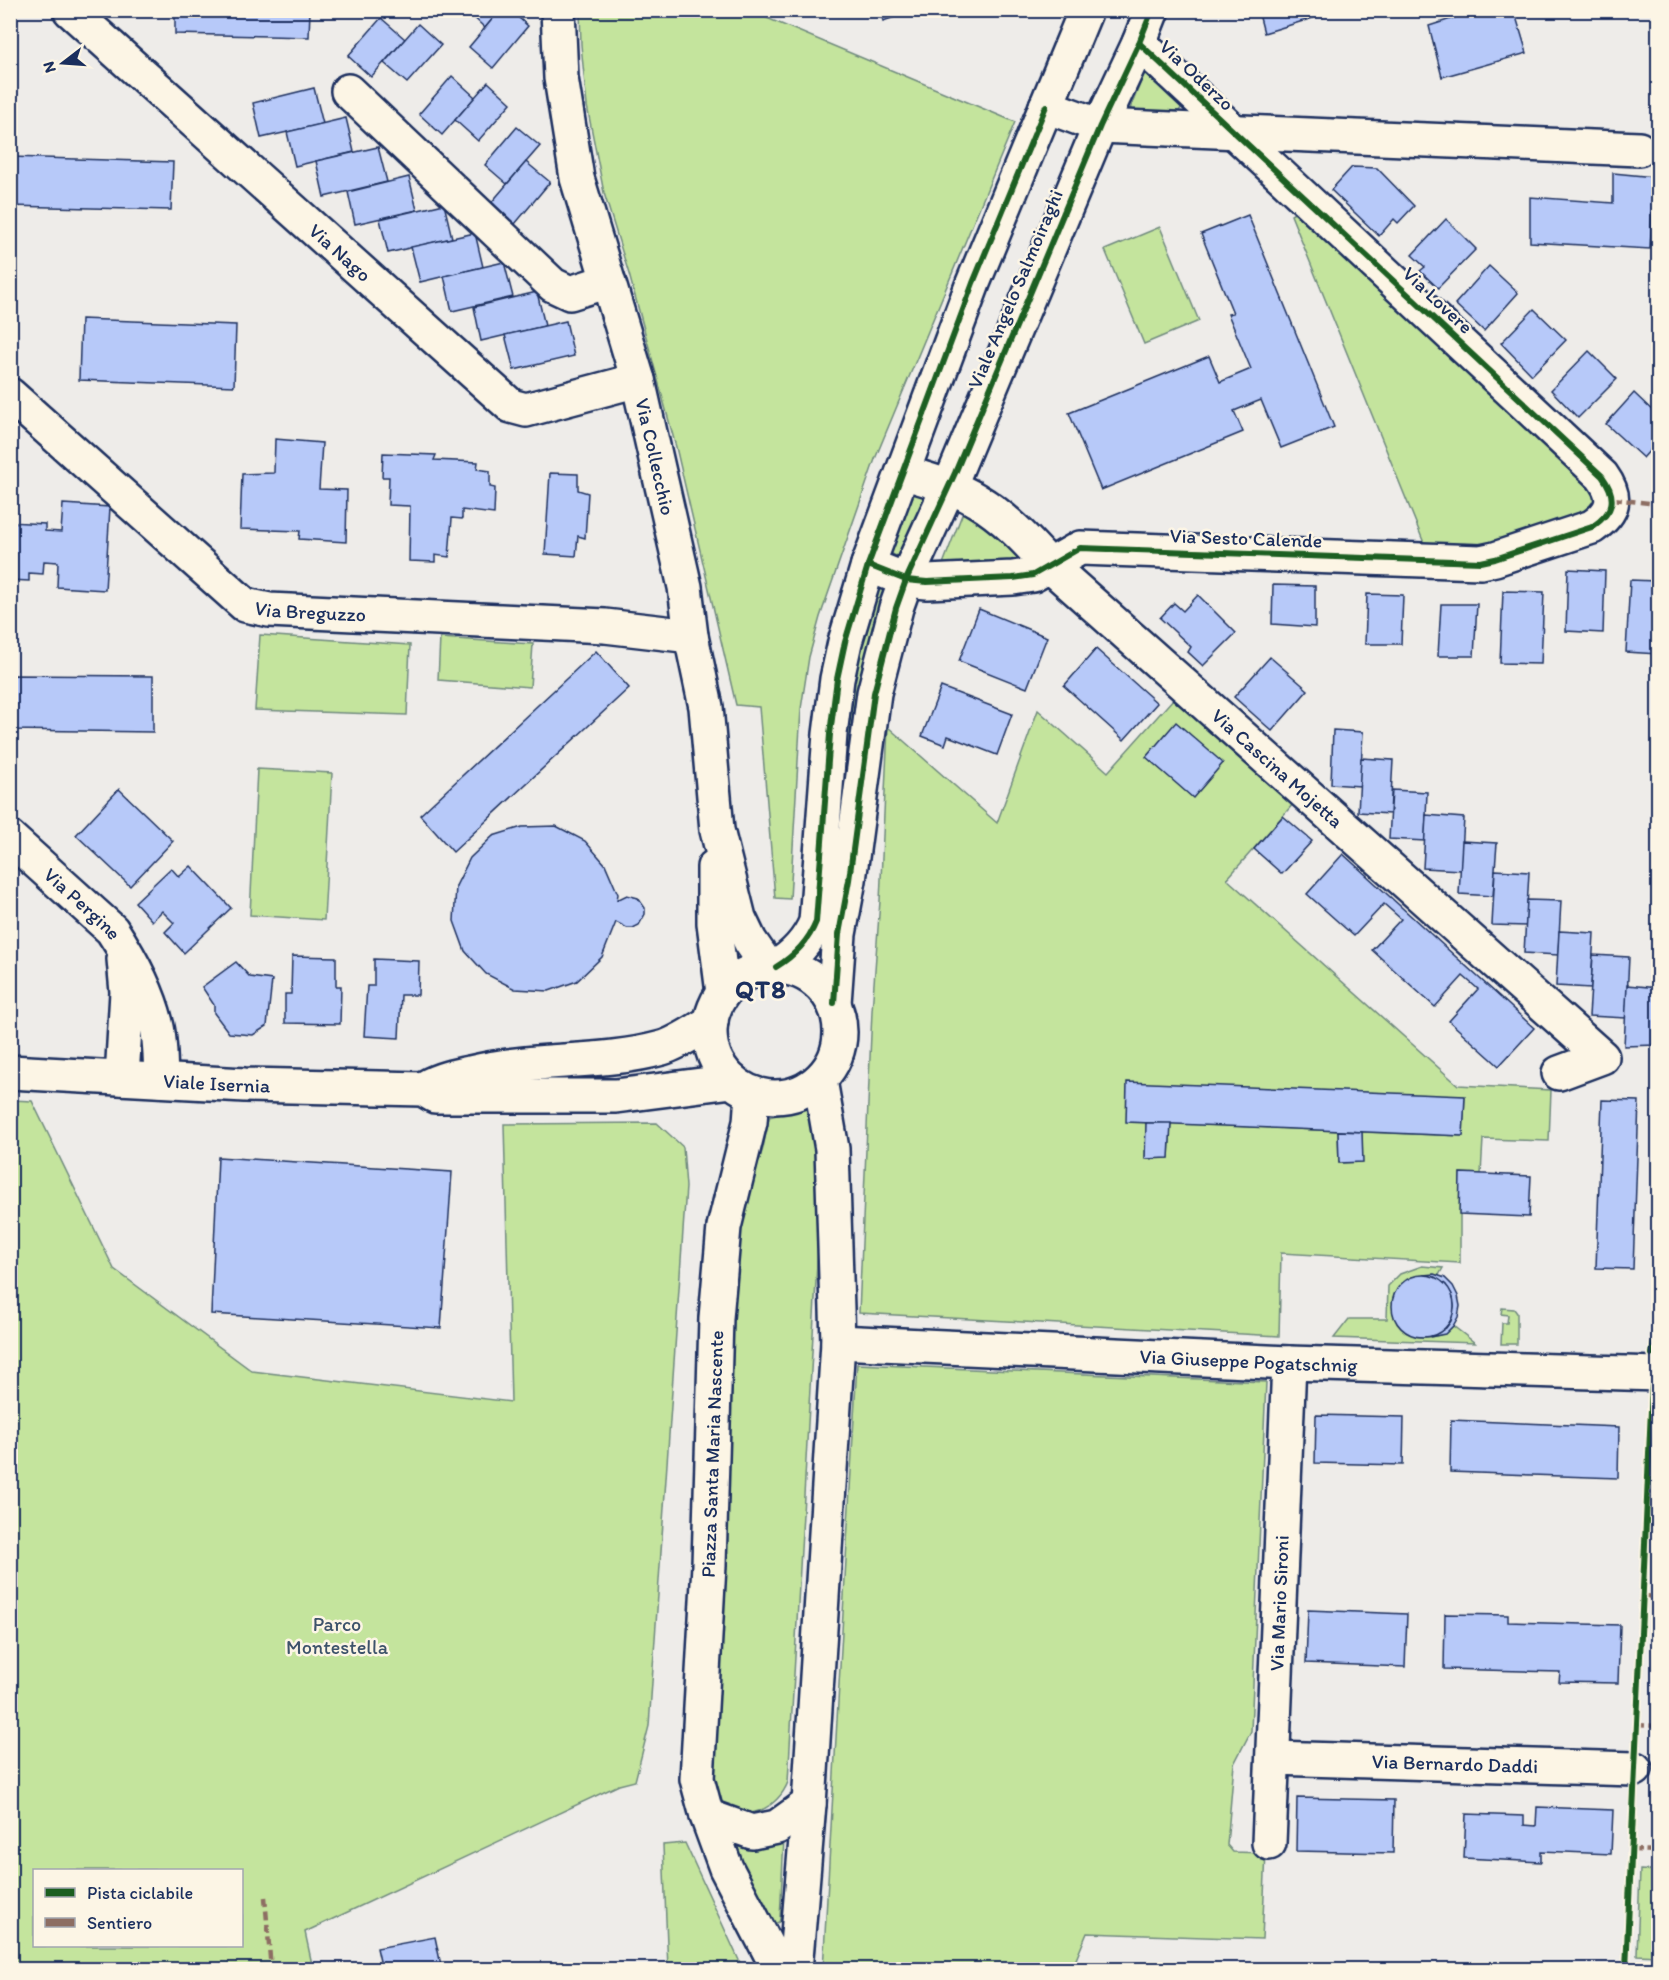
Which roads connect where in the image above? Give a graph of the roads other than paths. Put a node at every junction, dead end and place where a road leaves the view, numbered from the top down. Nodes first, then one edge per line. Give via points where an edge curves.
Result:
1 (70, 10) edge
2 (558, 10) edge
3 (1086, 10) edge
4 (1152, 10) edge
5 (1139, 43) junction
6 (348, 91) dead end
7 (1046, 106) junction
8 (1100, 126) junction
9 (1233, 132) junction
10 (1639, 149) dead end
11 (608, 281) junction
12 (639, 380) junction
13 (10, 395) edge
14 (903, 472) junction
15 (949, 487) junction
16 (1612, 499) joint
17 (1048, 564) junction
18 (868, 565) junction
19 (906, 580) junction
20 (691, 636) junction
21 (717, 830) junction
22 (10, 838) edge
23 (124, 948) junction
24 (772, 967) junction
25 (723, 993) junction
26 (834, 1003) junction
27 (711, 1022) junction
28 (10, 1072) edge
29 (1558, 1073) dead end
30 (122, 1078) junction
31 (161, 1080) junction
32 (820, 1080) junction
33 (742, 1087) junction
34 (423, 1089) junction
35 (838, 1342) junction
36 (1289, 1363) junction
37 (1659, 1374) edge
38 (1273, 1758) junction
39 (1635, 1769) dead end
40 (809, 1804) junction
41 (707, 1816) junction
42 (1269, 1843) dead end
43 (779, 1970) edge
44 (795, 1970) edge

1 - 12 street, Via Nago via 511,406 526,410
2 - 11 street, Via Collecchio via 568,131 577,177
3 - 7 street, Viale Angelo Salmoiraghi
4 - 5 street, Viale Angelo Salmoiraghi
5 - 8 street, Viale Angelo Salmoiraghi
5 - 9 street, Via Oderzo
6 - 11 street via 553,285 570,293
7 - 8 street
7 - 14 street, Viale Angelo Salmoiraghi via 973,283
8 - 9 street
8 - 15 street, Viale Angelo Salmoiraghi
9 - 10 street, Via Oderzo
9 - 16 street, Via Lovere via 1602,476
11 - 12 street, Via Collecchio
12 - 20 street, Via Collecchio via 685,586
13 - 20 street, Via Breguzzo via 245,605 268,610 605,626
14 - 15 street, Via Cascina Mojetta
14 - 18 street, Viale Angelo Salmoiraghi
15 - 17 street, Via Cascina Mojetta via 991,510
15 - 19 street, Viale Angelo Salmoiraghi
16 - 17 street, Via Sesto Calende via 1611,509 1592,527 1481,562 1080,548
17 - 19 street, Via Sesto Calende via 1033,575 1013,578
17 - 29 street, Via Cascina Mojetta via 1602,1057
18 - 19 street, Via Sesto Calende
18 - 24 street via 837,679 816,922 804,943 788,959
19 - 26 street via 874,693 838,934
20 - 21 street via 706,708
21 - 24 street via 739,918 750,942
21 - 25 street via 714,923
22 - 23 street, Via Pergine via 112,930
23 - 30 street, Via Pergine via 127,992
23 - 31 street, Via Pergine via 147,994 157,1025
24 - 25 street via 746,974
24 - 26 street via 807,975
25 - 27 street
26 - 32 street via 840,1027 839,1048
27 - 33 street via 713,1054 721,1069
27 - 34 street, Viale Isernia via 663,1048 495,1066 435,1081
28 - 30 street, Viale Isernia
30 - 31 street, Viale Isernia
31 - 34 street, Viale Isernia
32 - 33 street via 788,1097 774,1098
32 - 35 street via 832,1149
33 - 34 street, Viale Isernia via 616,1096 435,1096
33 - 41 street, Piazza Santa Maria Nascente via 750,1122 724,1227 716,1318 709,1565 697,1779
35 - 36 street, Via Giuseppe Pogatschnig
35 - 40 street
36 - 37 street, Via Giuseppe Pogatschnig
36 - 38 street, Via Mario Sironi
38 - 39 street, Via Bernardo Daddi
38 - 42 street, Via Mario Sironi
40 - 41 street via 777,1827 752,1832
40 - 44 street
41 - 43 street, Piazza Santa Maria Nascente via 726,1868

